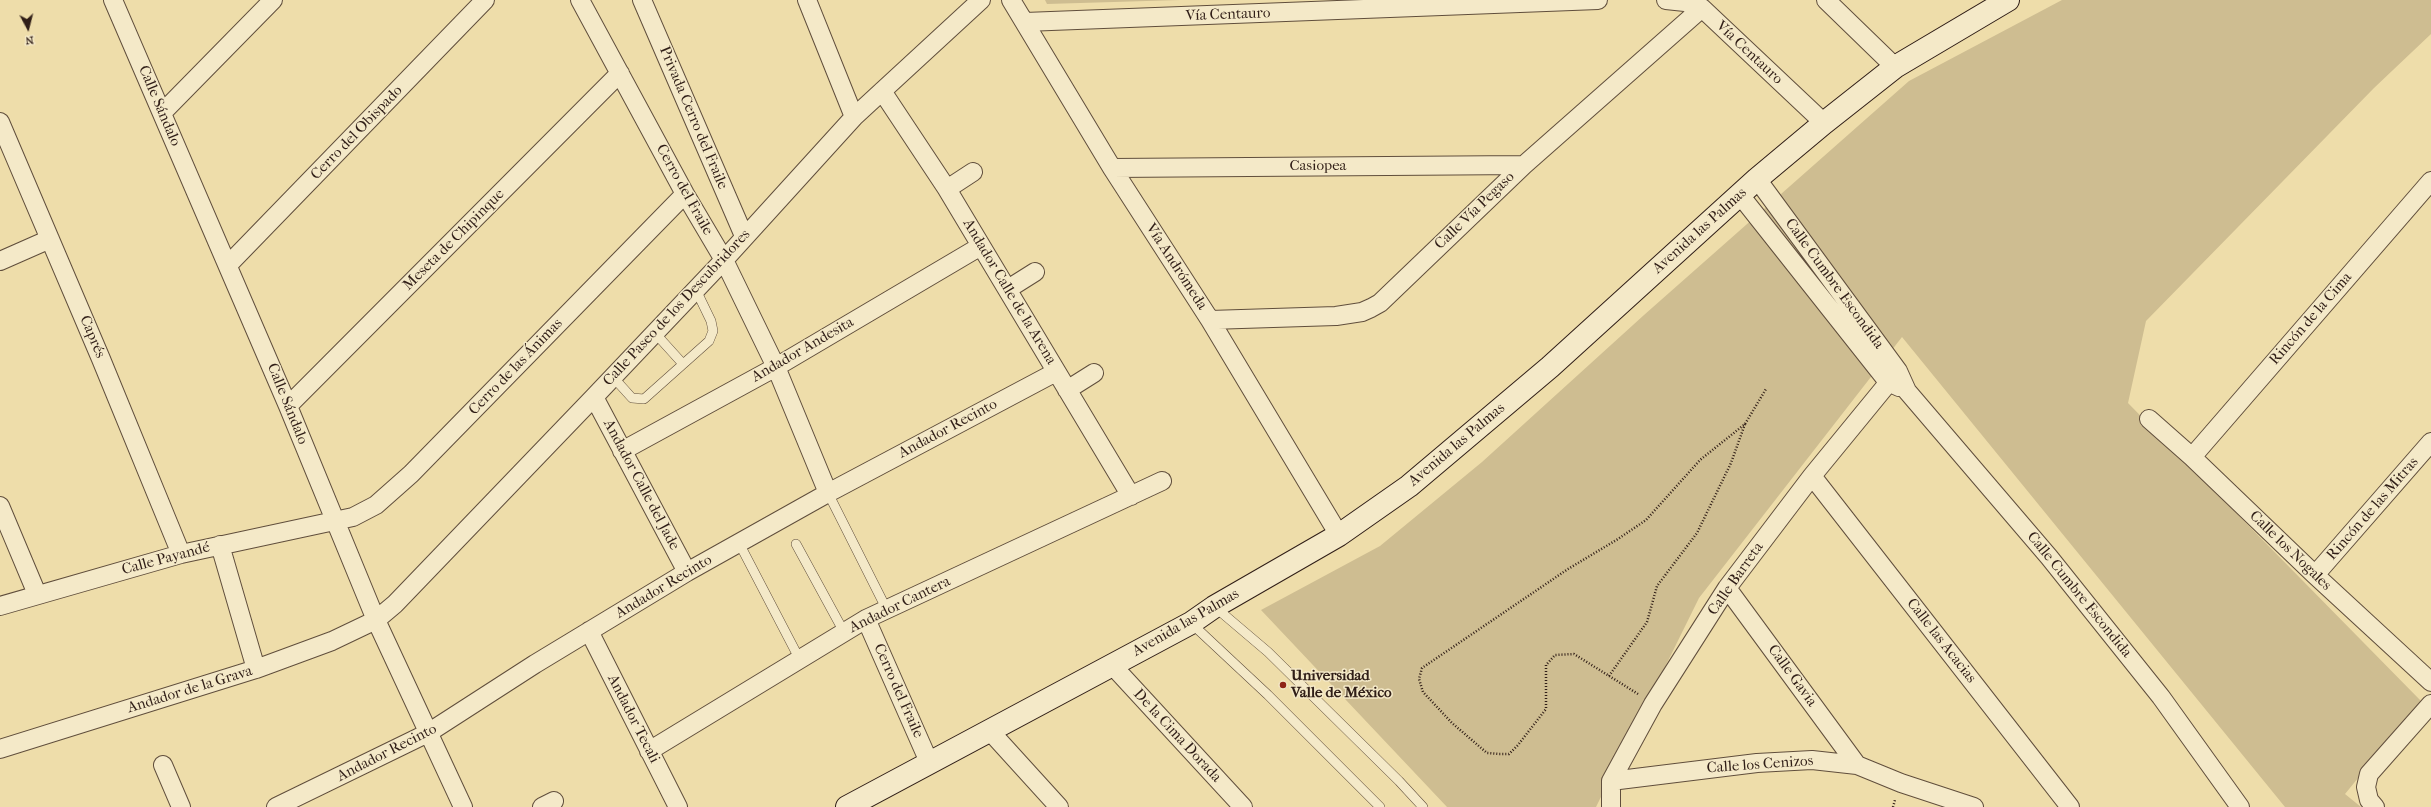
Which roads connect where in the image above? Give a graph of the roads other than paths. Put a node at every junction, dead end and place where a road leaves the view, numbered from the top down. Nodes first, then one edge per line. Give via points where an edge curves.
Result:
1 (113, 0) edge
2 (273, 0) edge
3 (485, 0) edge
4 (580, 0) edge
5 (642, 0) edge
6 (807, 0) edge
7 (980, 0) edge
8 (1011, 0) edge
9 (1598, 0) edge
10 (1666, 0) edge
11 (1826, 0) edge
12 (2008, 0) edge
13 (1702, 8) junction
14 (1025, 22) junction
15 (1895, 67) junction
16 (620, 73) junction
17 (882, 91) junction
18 (162, 113) junction
19 (854, 117) junction
20 (0, 122) edge
21 (1824, 123) junction
22 (1524, 165) junction
23 (1112, 168) junction
24 (973, 172) dead end
25 (1758, 179) junction
26 (2431, 181) edge
27 (947, 189) junction
28 (685, 194) junction
29 (1740, 195) junction
30 (744, 236) junction
31 (50, 239) junction
32 (981, 246) junction
33 (724, 260) junction
34 (0, 261) edge
35 (228, 265) junction
36 (1035, 272) dead end
37 (1008, 289) junction
38 (696, 290) junction
39 (1210, 320) junction
40 (655, 333) junction
41 (683, 364) junction
42 (776, 367) junction
43 (1056, 372) junction
44 (1094, 373) dead end
45 (1893, 376) junction
46 (613, 377) junction
47 (1066, 390) junction
48 (594, 397) junction
49 (288, 406) junction
50 (2149, 419) dead end
51 (2431, 442) edge
52 (622, 451) junction
53 (2192, 457) junction
54 (1812, 476) junction
55 (1162, 482) dead end
56 (828, 493) junction
57 (1131, 496) junction
58 (0, 506) edge
59 (334, 521) junction
60 (1339, 535) junction
61 (739, 543) junction
62 (796, 544) dead end
63 (220, 545) junction
64 (181, 554) junction
65 (687, 572) junction
66 (2315, 575) junction
67 (1727, 588) junction
68 (37, 594) junction
69 (0, 606) edge
70 (1214, 607) junction
71 (887, 610) junction
72 (866, 619) junction
73 (376, 620) junction
74 (1192, 623) junction
75 (589, 631) junction
76 (844, 632) junction
77 (800, 660) junction
78 (1112, 665) junction
79 (256, 669) junction
80 (2431, 682) edge
81 (2431, 704) edge
82 (989, 730) junction
83 (428, 733) junction
84 (0, 749) edge
85 (650, 751) junction
86 (929, 762) junction
87 (163, 764) dead end
88 (1857, 764) junction
89 (1611, 781) junction
90 (870, 802) edge
91 (181, 807) edge
92 (276, 807) edge
93 (463, 807) edge
94 (678, 807) edge
95 (847, 807) edge
96 (1059, 807) edge
97 (1244, 807) edge
98 (1380, 807) edge
99 (1423, 807) edge
100 (1611, 807) edge
101 (1974, 807) edge
102 (2070, 807) edge
103 (2240, 807) edge
104 (2375, 807) edge

1 - 18 street, Calle Sándalo
2 - 18 street
3 - 35 street, Cerro del Obispado
4 - 16 street, Cerro del Fraile
5 - 30 street, Privada Cerro del Fraile
6 - 19 street
7 - 17 street, Calle Paseo de los Descubridores
8 - 14 street, Vía Andrómeda
9 - 14 street, Vía Centauro
10 - 13 street, Vía Centauro via 1685,2
11 - 15 street
12 - 15 street, Avenida las Palmas
13 - 21 street, Vía Centauro
13 - 22 street, Calle Vía Pegaso
14 - 23 street, Vía Andrómeda
15 - 21 street, Avenida las Palmas
16 - 28 street, Cerro del Fraile
16 - 49 street, Meseta de Chipinque
17 - 19 street, Calle Paseo de los Descubridores
17 - 27 street, Andador Calle de la Arena
18 - 35 street, Calle Sándalo
19 - 30 street, Calle Paseo de los Descubridores
20 - 31 street, Caprés
21 - 25 street, Avenida las Palmas
22 - 23 street, Casiopea
22 - 39 street, Calle Vía Pegaso via 1380,303 1371,308 1336,316
23 - 39 street, Vía Andrómeda
24 - 27 street
25 - 29 street, Avenida las Palmas
25 - 45 street, Calle Cumbre Escondida
26 - 53 street, Rincón de la Cima
27 - 32 street, Andador Calle de la Arena
28 - 33 street, Cerro del Fraile
28 - 59 street, Cerro de las Ánimas via 394,490 376,505 353,517
29 - 45 street, Calle Cumbre Escondida
29 - 60 street, Avenida las Palmas via 1550,367 1409,486
30 - 33 street, Calle Paseo de los Descubridores
31 - 34 street
31 - 64 street, Caprés
32 - 37 street, Andador Calle de la Arena
32 - 42 street, Andador Andesita
33 - 38 street, Calle Paseo de los Descubridores
33 - 42 street, Cerro del Fraile
35 - 49 street, Calle Sándalo
36 - 37 street
37 - 43 street, Andador Calle de la Arena
38 - 40 street, Calle Paseo de los Descubridores
38 - 41 lane via 713,331 709,341
39 - 60 street, Vía Andrómeda
40 - 41 lane
40 - 46 street, Calle Paseo de los Descubridores
41 - 46 lane via 644,399 632,398
42 - 52 street, Andador Andesita
42 - 56 street, Cerro del Fraile
43 - 47 street, Andador Calle de la Arena
43 - 56 street, Andador Recinto
44 - 47 street
45 - 54 street, Calle Barreta
45 - 103 street, Calle Cumbre Escondida via 2049,557 2161,697
46 - 48 street, Calle Paseo de los Descubridores
47 - 57 street, Andador Calle de la Arena
48 - 52 street, Andador Calle del Jade
48 - 73 street, Calle Paseo de los Descubridores via 395,604
49 - 59 street, Calle Sándalo
50 - 53 street, Calle los Nogales
51 - 66 street, Rincón de las Mitras
52 - 65 street, Andador Calle del Jade
53 - 66 street, Calle los Nogales
54 - 67 street, Calle Barreta
54 - 102 street, Calle las Acacias
55 - 57 street, Andador Cantera
56 - 61 street, Andador Recinto
56 - 71 lane
57 - 71 street, Andador Cantera
58 - 68 street
59 - 63 street, Calle Payandé
59 - 73 street, Calle Sándalo
60 - 70 street, Avenida las Palmas
61 - 65 street, Andador Recinto
61 - 77 lane
62 - 76 lane
63 - 64 street, Calle Payandé
63 - 79 street
64 - 68 street, Calle Payandé
65 - 75 street, Andador Recinto
66 - 80 street, Calle los Nogales
67 - 88 street, Calle Gavia
67 - 89 street, Calle Barreta via 1653,704
68 - 69 street, Calle Payandé
70 - 74 street, Avenida las Palmas
70 - 99 lane via 1268,652
71 - 72 street, Andador Cantera
72 - 76 street, Andador Cantera
72 - 86 street, Cerro del Fraile
73 - 79 street, Andador de la Grava via 332,641
73 - 83 street, Calle Sándalo
74 - 78 street, Avenida las Palmas
74 - 98 lane
75 - 83 street, Andador Recinto
75 - 85 street, Andador Tecali
76 - 77 street, Andador Cantera
77 - 85 street, Andador Cantera
78 - 82 street, Avenida las Palmas
78 - 97 street, De la Cima Dorada
79 - 84 street, Andador de la Grava
81 - 104 street via 2369,774 2366,787 2369,800
82 - 86 street, Avenida las Palmas
82 - 96 street
83 - 92 street, Andador Recinto
83 - 93 street, Calle Sándalo
85 - 94 street, Andador Tecali
86 - 90 street, Avenida las Palmas
87 - 91 street
88 - 89 street, Calle los Cenizos via 1812,760 1757,763
88 - 101 street, Calle los Cenizos via 1901,783
89 - 100 street, Calle Barreta
90 - 95 street, Avenida las Palmas

